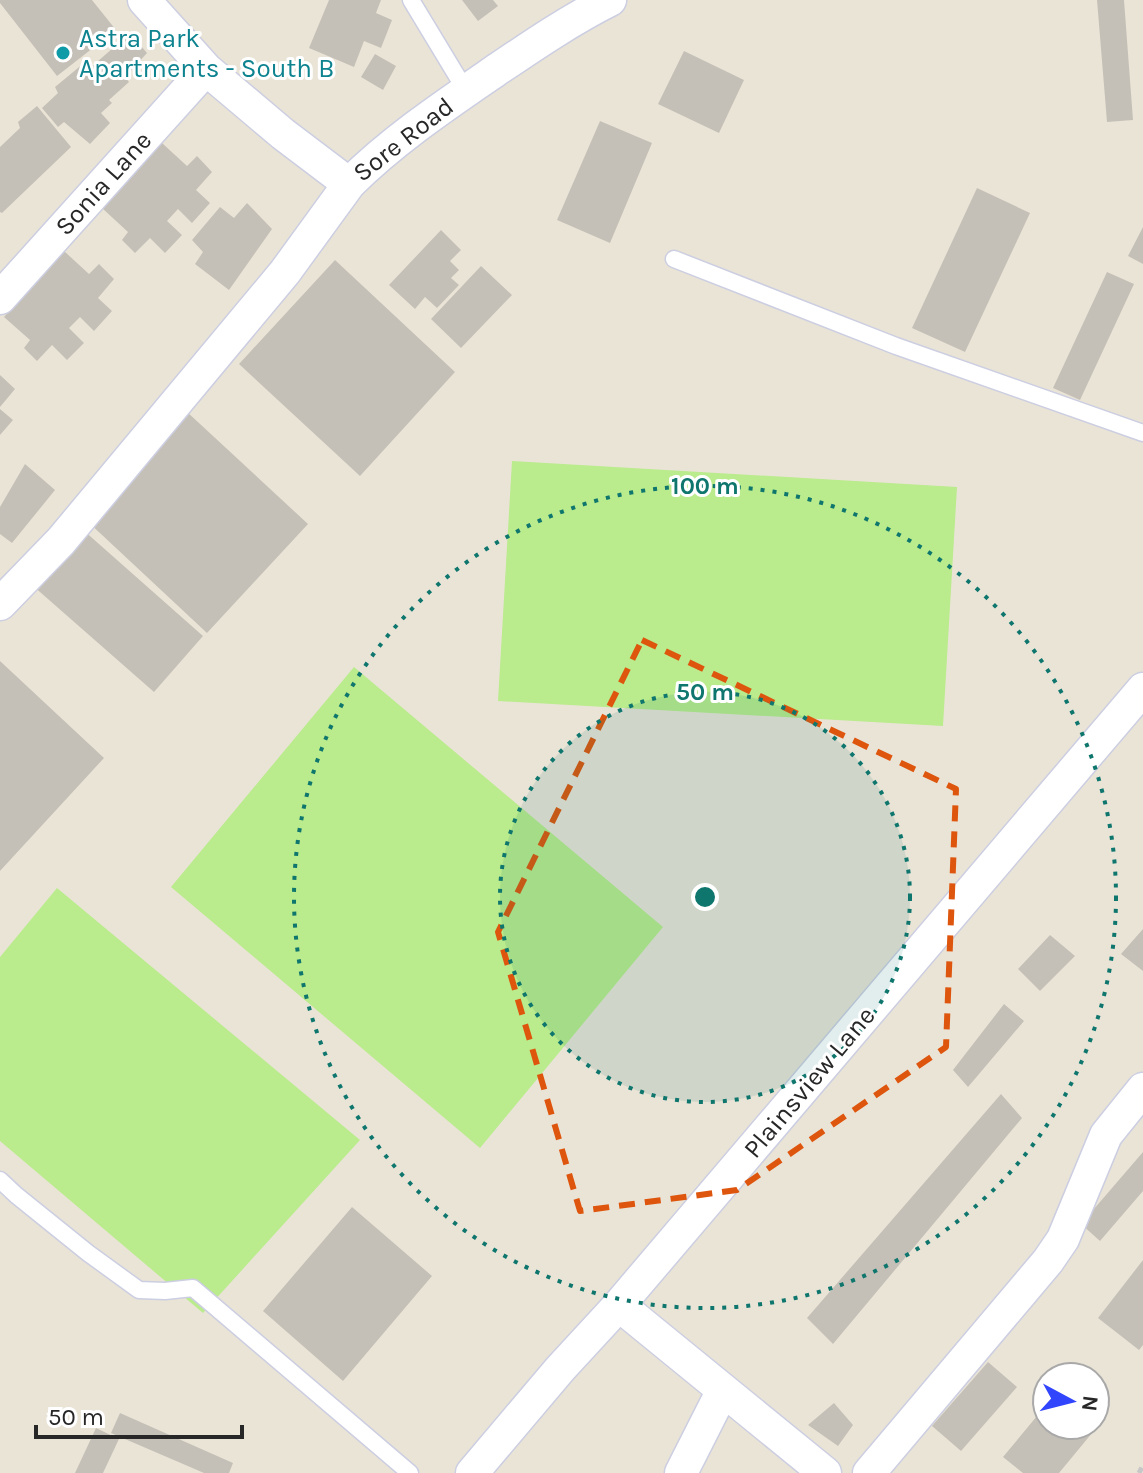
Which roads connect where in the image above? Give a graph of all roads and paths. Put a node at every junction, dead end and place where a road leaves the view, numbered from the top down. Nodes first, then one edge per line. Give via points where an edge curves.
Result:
1 (144, 0) edge
2 (411, 0) edge
3 (610, 0) edge
4 (575, 8) edge
5 (206, 69) junction
6 (466, 91) junction
7 (349, 184) junction
8 (674, 259) dead end
9 (0, 298) edge
10 (1143, 433) edge
11 (0, 604) edge
12 (1143, 689) edge
13 (1143, 1089) edge
14 (0, 1180) edge
15 (619, 1305) junction
16 (723, 1390) junction
17 (1143, 1465) edge
18 (410, 1473) edge
19 (472, 1473) edge
20 (681, 1473) edge
21 (825, 1473) edge
22 (869, 1473) edge
23 (1139, 1473) edge

1 - 5 street, Sore Road
2 - 6 lane
3 - 4 street, Sore Road
4 - 6 street, Sore Road
5 - 7 street, Sore Road
5 - 9 street, Sonia Lane
6 - 7 street, Sore Road via 374,159
7 - 11 street via 285,272 61,541
8 - 10 lane via 896,346
12 - 15 street, Plainsview Lane
13 - 22 street via 1106,1135 1063,1239 1048,1261
14 - 18 lane via 139,1290 193,1288
15 - 16 street
15 - 19 street, Plainsview Lane
16 - 20 street
16 - 21 street
17 - 23 path

